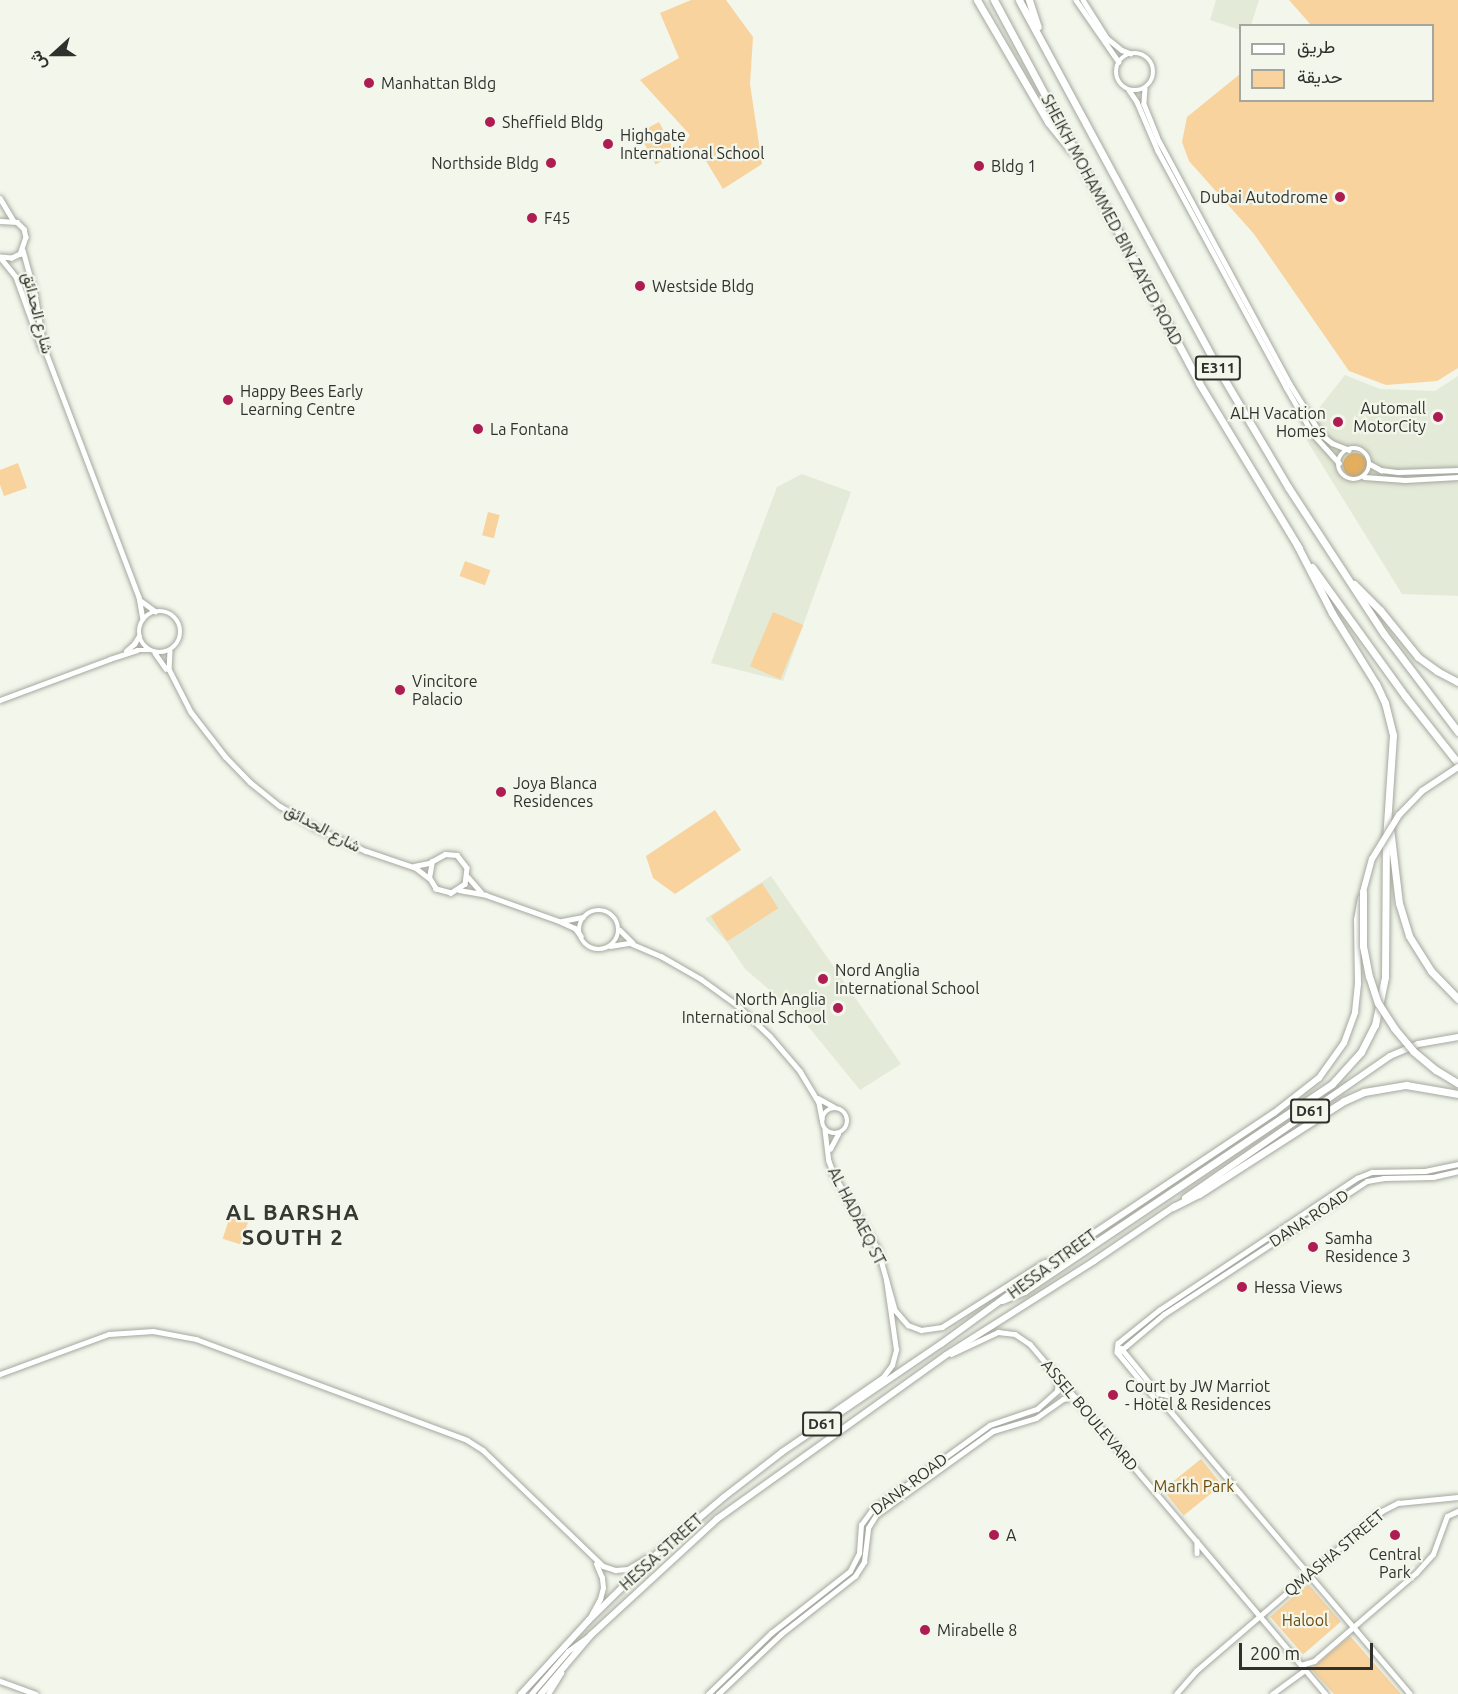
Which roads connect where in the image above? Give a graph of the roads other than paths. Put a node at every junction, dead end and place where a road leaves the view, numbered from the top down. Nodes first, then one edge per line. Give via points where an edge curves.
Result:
1 (976, 0) edge
2 (994, 0) edge
3 (1019, 0) edge
4 (1029, 0) edge
5 (1076, 0) edge
6 (1083, 0) edge
7 (1044, 44) junction
8 (1132, 53) junction
9 (1119, 62) junction
10 (1145, 88) junction
11 (1129, 90) junction
12 (1083, 165) junction
13 (0, 198) edge
14 (13, 220) junction
15 (0, 221) edge
16 (23, 250) junction
17 (0, 257) edge
18 (54, 375) junction
19 (1349, 450) junction
20 (1339, 463) junction
21 (1370, 464) junction
22 (1458, 470) edge
23 (1364, 477) junction
24 (1458, 477) edge
25 (1297, 545) junction
26 (1344, 574) junction
27 (139, 597) junction
28 (156, 611) junction
29 (143, 619) junction
30 (139, 636) junction
31 (148, 650) junction
32 (170, 651) junction
33 (155, 653) junction
34 (110, 659) junction
35 (1458, 682) edge
36 (180, 692) junction
37 (0, 700) edge
38 (1458, 732) edge
39 (1458, 765) edge
40 (1389, 813) junction
41 (432, 861) junction
42 (408, 866) junction
43 (468, 877) junction
44 (429, 878) junction
45 (459, 890) junction
46 (1363, 892) junction
47 (486, 895) junction
48 (584, 917) junction
49 (559, 921) junction
50 (619, 929) junction
51 (580, 936) junction
52 (635, 945) junction
53 (610, 946) junction
54 (1458, 999) edge
55 (1458, 1037) edge
56 (1458, 1083) edge
57 (1458, 1094) edge
58 (816, 1096) junction
59 (836, 1108) junction
60 (822, 1119) junction
61 (825, 1130) junction
62 (838, 1134) junction
63 (828, 1155) junction
64 (1458, 1164) edge
65 (1458, 1171) edge
66 (1173, 1207) junction
67 (1057, 1259) junction
68 (886, 1278) junction
69 (1002, 1300) junction
70 (1120, 1351) junction
71 (946, 1354) junction
72 (0, 1374) edge
73 (1057, 1376) junction
74 (1167, 1395) dead end
75 (1075, 1397) junction
76 (813, 1431) junction
77 (1214, 1462) junction
78 (1223, 1467) dead end
79 (1458, 1497) edge
80 (1251, 1498) dead end
81 (1252, 1507) junction
82 (1458, 1511) edge
83 (1197, 1541) junction
84 (1197, 1553) dead end
85 (652, 1558) junction
86 (593, 1559) junction
87 (1309, 1574) junction
88 (1260, 1616) junction
89 (589, 1620) junction
90 (1353, 1627) junction
91 (591, 1635) junction
92 (566, 1662) junction
93 (1303, 1667) junction
94 (0, 1681) edge
95 (36, 1694) edge
96 (521, 1694) edge
97 (531, 1694) edge
98 (541, 1694) edge
99 (548, 1694) edge
100 (708, 1694) edge
101 (718, 1694) edge
102 (1176, 1694) edge
103 (1272, 1694) edge
104 (1326, 1694) edge
105 (1410, 1694) edge

1 - 12 highway via 1048,122
2 - 12 highway, SHEIKH MOHAMMED BIN ZAYED ROAD / E311
3 - 7 highway, SHEIKH MOHAMMED BIN ZAYED ROAD / E311
4 - 7 highway
5 - 9 street
6 - 8 street via 1107,38
7 - 26 highway, SHEIKH MOHAMMED BIN ZAYED ROAD / E311 via 1246,418
8 - 9 street
8 - 10 street via 1146,56 1153,65 1154,76
9 - 11 street via 1118,78
10 - 11 street
10 - 19 street via 1144,104 1156,137 1290,384 1321,434
11 - 20 street via 1154,145 1286,387 1313,434
12 - 25 highway, SHEIKH MOHAMMED BIN ZAYED ROAD / E311 via 1220,420
13 - 14 street
14 - 15 street
14 - 16 street, شارع الحدائق via 26,234
16 - 17 street via 12,258
16 - 18 street, شارع الحدائق
17 - 18 street, شارع الحدائق via 16,277
18 - 27 street, شارع الحدائق
19 - 20 street
19 - 21 street via 1364,452
20 - 23 street via 1346,478
21 - 22 street via 1394,472
21 - 23 street
23 - 24 street
25 - 39 highway, SHEIKH MOHAMMED BIN ZAYED ROAD / E311
25 - 40 highway via 1385,704 1394,749
26 - 35 highway via 1418,657
26 - 38 highway, SHEIKH MOHAMMED BIN ZAYED ROAD / E311
27 - 28 street
27 - 29 street, شارع الحدائق
28 - 29 street
28 - 32 street via 171,614 180,626 179,642
29 - 30 street
30 - 31 street
30 - 34 street via 131,648
31 - 33 street
31 - 34 street
32 - 33 street
32 - 36 street via 168,665
33 - 36 street
34 - 37 street
36 - 42 street, شارع الحدائق via 225,756 272,800 328,834
39 - 46 main road, HESSA STREET / D61, bridge via 1422,790 1399,815 1372,859
40 - 54 highway via 1397,891 1409,936 1431,971
40 - 69 highway via 1383,993 1375,1025 1352,1064 1302,1105 1024,1291
41 - 42 street
41 - 43 street via 445,854 457,855 466,864
41 - 44 street
42 - 44 street, شارع الحدائق
43 - 45 street
43 - 47 street
44 - 45 street via 442,892
45 - 47 street
46 - 56 highway, bridge via 1363,946 1378,1003 1413,1051
46 - 67 main road, HESSA STREET / D61, bridge via 1357,929 1358,993 1349,1031 1333,1061 1306,1090
47 - 49 street
48 - 49 street
48 - 50 street via 594,910 606,911 614,916
48 - 51 street
49 - 51 street via 575,928
50 - 52 street
50 - 53 street
51 - 53 street via 594,949
52 - 53 street
52 - 58 street via 687,970 737,1005 786,1053
55 - 66 main road, HESSA STREET / D61 via 1418,1044 1390,1056
57 - 66 highway via 1407,1085 1374,1089 1344,1101
58 - 59 street
58 - 60 street
59 - 60 street via 826,1112
59 - 62 street via 845,1112 849,1121
60 - 61 street
61 - 62 street
61 - 63 street, AL HADAEQ ST
62 - 63 street
63 - 68 street, AL HADAEQ ST via 834,1175 878,1249
64 - 70 street, DANA ROAD via 1425,1171 1372,1172 1357,1178 1159,1310 1118,1343 1116,1348
65 - 70 street, DANA ROAD via 1433,1177 1367,1181 1163,1315
66 - 71 main road, HESSA STREET / D61
67 - 68 street, AL HADAEQ ST via 1043,1263 948,1324 928,1330 911,1326 898,1316
67 - 69 main road, HESSA STREET / D61
68 - 76 street, AL HADAEQ ST via 896,1350 892,1365 883,1377 818,1422
69 - 76 main road, HESSA STREET / D61
70 - 74 street via 1157,1392
70 - 77 street
71 - 73 street, ASSEL BOULEVARD via 960,1351 989,1334 1006,1332 1030,1344
71 - 91 main road, HESSA STREET / D61 via 717,1519
72 - 86 street via 109,1334 153,1331 196,1339 467,1440
73 - 75 street, ASSEL BOULEVARD
73 - 100 street, DANA ROAD via 1057,1391 1037,1409 990,1425 872,1510 861,1525 859,1553 850,1570 771,1633
75 - 83 street, ASSEL BOULEVARD
75 - 101 street, DANA ROAD via 1063,1399 1036,1418 993,1431 876,1515 868,1528 864,1562 855,1576 781,1634
76 - 85 main road, HESSA STREET / D61 via 724,1497
77 - 78 street
77 - 81 street
79 - 87 street, QMASHA STREET via 1398,1503 1387,1508
80 - 81 street
81 - 87 street
82 - 90 street via 1447,1516 1426,1563
83 - 84 street
83 - 88 street, ASSEL BOULEVARD
85 - 86 street via 621,1570
85 - 89 main road, HESSA STREET / D61
86 - 89 street via 601,1572 603,1588
87 - 88 street, QMASHA STREET
87 - 90 street
88 - 93 street, ASSEL BOULEVARD
88 - 102 street, QMASHA STREET via 1188,1677
89 - 96 main road, HESSA STREET / D61
90 - 93 street
90 - 105 street
91 - 92 main road, HESSA STREET / D61
91 - 97 main road via 568,1651
92 - 98 main road, HESSA STREET / D61
92 - 99 street
93 - 103 street
93 - 104 street, ASSEL BOULEVARD
94 - 95 main road

